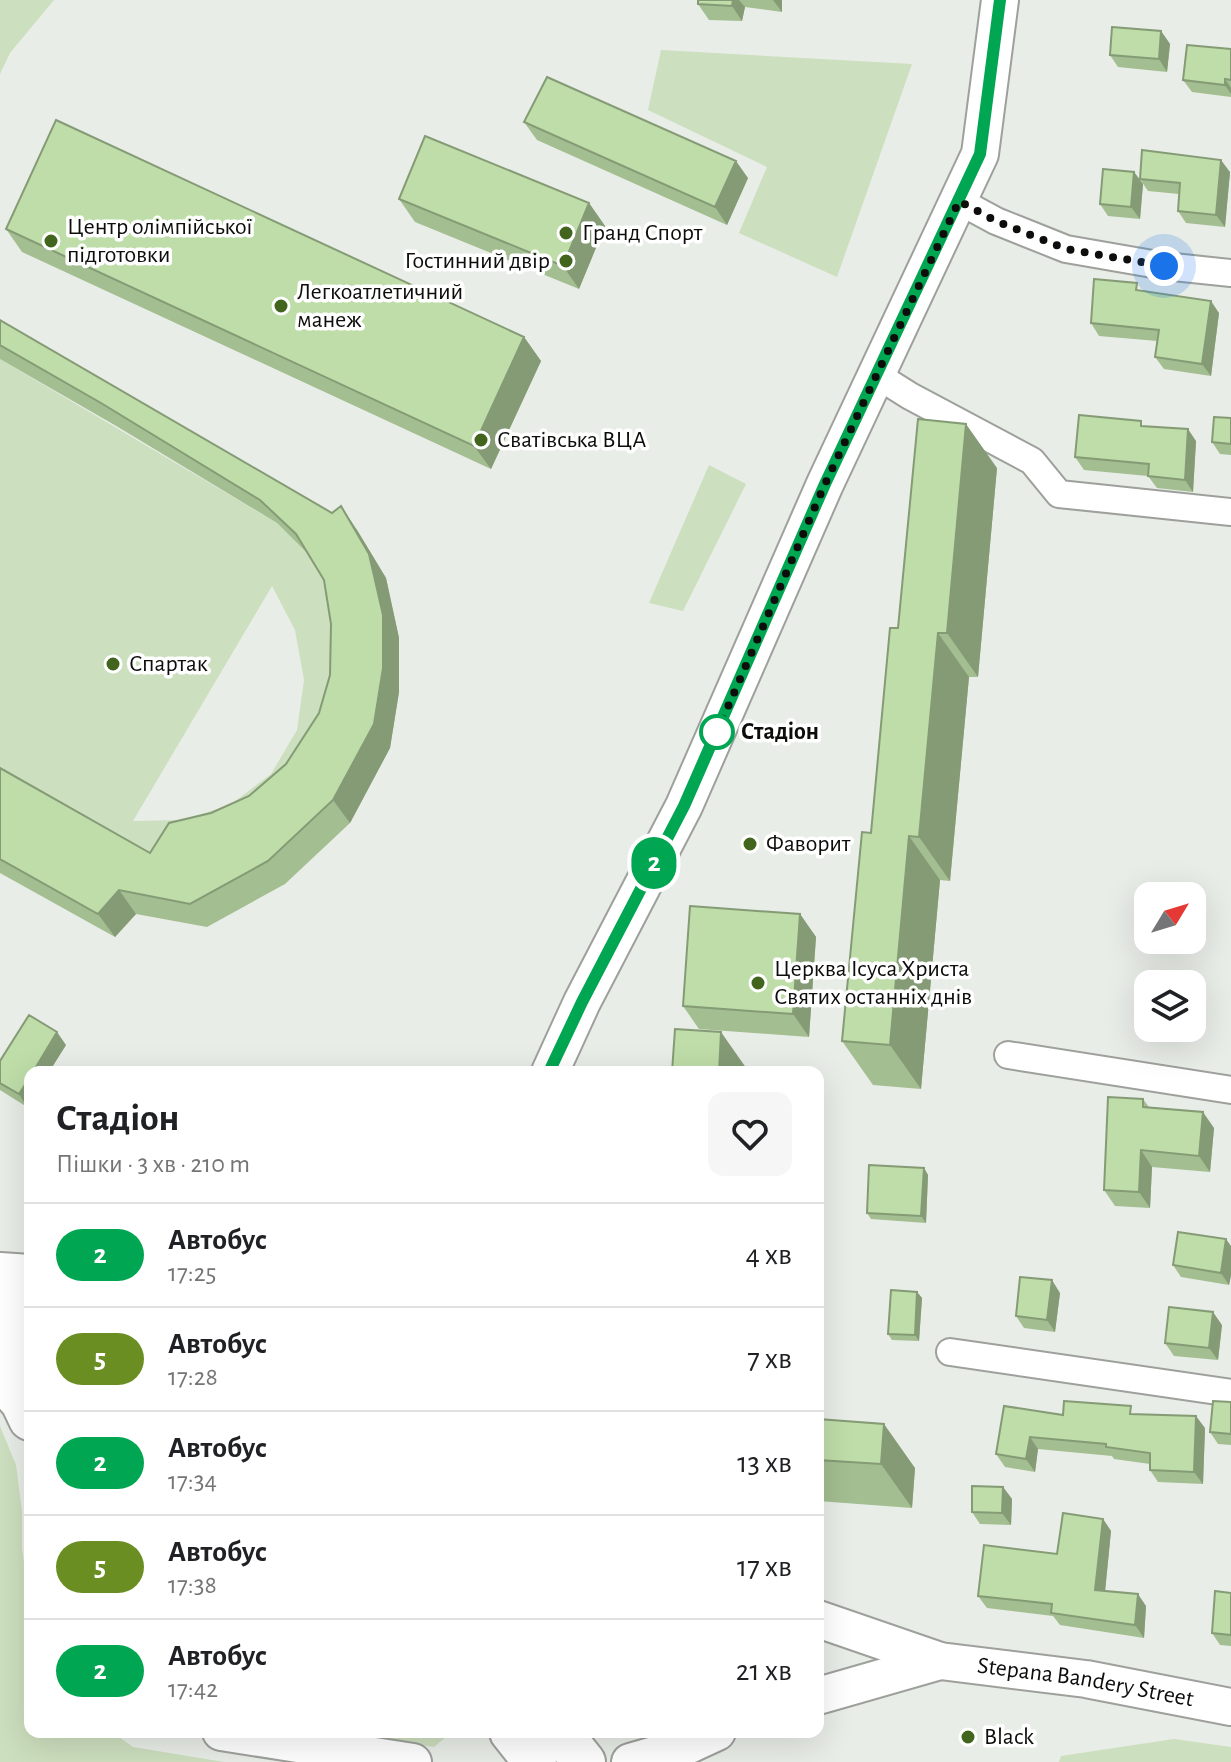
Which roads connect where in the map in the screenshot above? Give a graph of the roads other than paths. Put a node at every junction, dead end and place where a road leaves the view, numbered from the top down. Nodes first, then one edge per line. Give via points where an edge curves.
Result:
1 (1000, 0) edge
2 (959, 201) junction
3 (1231, 273) edge
4 (875, 374) junction
5 (1231, 512) edge
6 (1008, 1055) dead end
7 (553, 1066) edge
8 (1231, 1090) edge
9 (0, 1274) edge
10 (24, 1276) edge
11 (0, 1306) edge
12 (24, 1319) edge
13 (0, 1338) edge
14 (24, 1351) edge
15 (950, 1352) dead end
16 (0, 1377) edge
17 (1231, 1393) edge
18 (24, 1406) edge
19 (824, 1621) edge
20 (940, 1661) junction
21 (824, 1694) edge
22 (1231, 1707) edge
23 (259, 1738) edge
24 (516, 1738) edge
25 (565, 1738) edge
26 (632, 1738) edge
27 (704, 1738) edge
28 (413, 1762) edge
29 (535, 1762) edge
30 (584, 1762) edge
31 (606, 1762) edge
32 (630, 1762) edge

1 - 2 main road via 980,154
2 - 3 street via 1066,249
2 - 4 main road
4 - 5 street via 1032,461 1059,494
4 - 7 main road via 684,806
6 - 8 street
9 - 10 main road
11 - 12 main road
13 - 14 main road
15 - 17 street
16 - 18 main road
19 - 20 main road, Stepana Bandery Street
20 - 21 main road, Stepana Bandery Street
20 - 22 main road, Stepana Bandery Street via 1086,1679
23 - 28 main road
24 - 29 main road
25 - 30 main road
26 - 31 main road
27 - 32 main road

